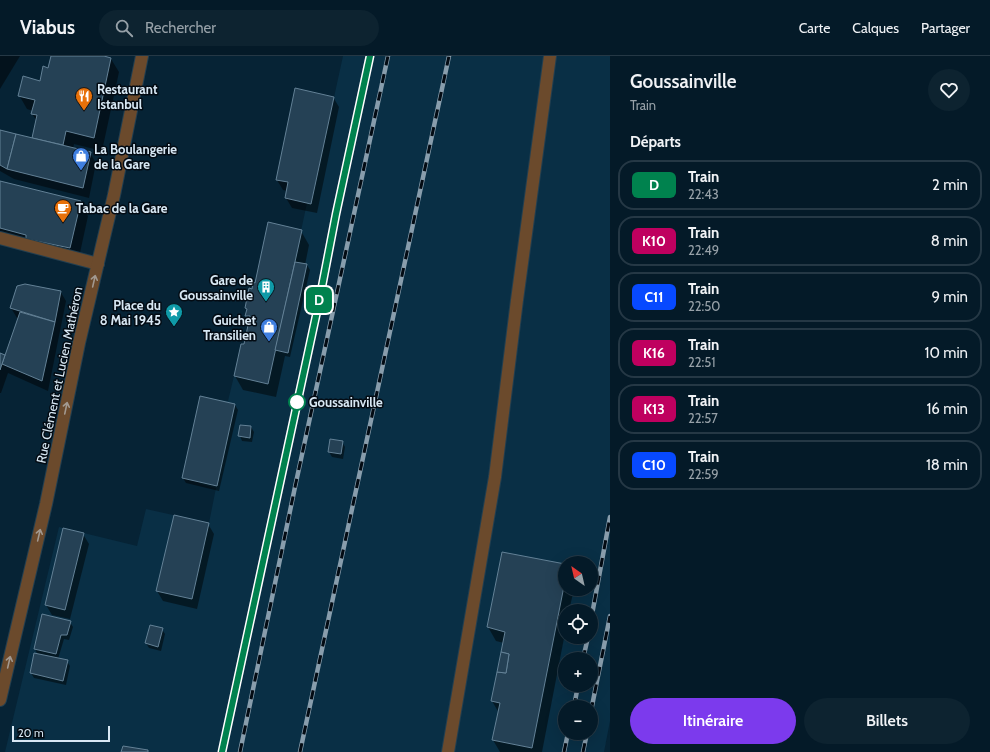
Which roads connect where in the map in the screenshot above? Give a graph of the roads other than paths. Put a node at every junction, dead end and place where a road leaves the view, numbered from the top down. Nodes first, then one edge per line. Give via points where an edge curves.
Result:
1 (142, 56) edge
2 (550, 56) edge
3 (0, 238) edge
4 (98, 264) junction
5 (0, 700) edge
6 (448, 752) edge

1 - 4 street, Rue Clément et Lucien Mathéron
2 - 6 street via 495,477
3 - 4 street
5 -> 4 street, Rue Clément et Lucien Mathéron

